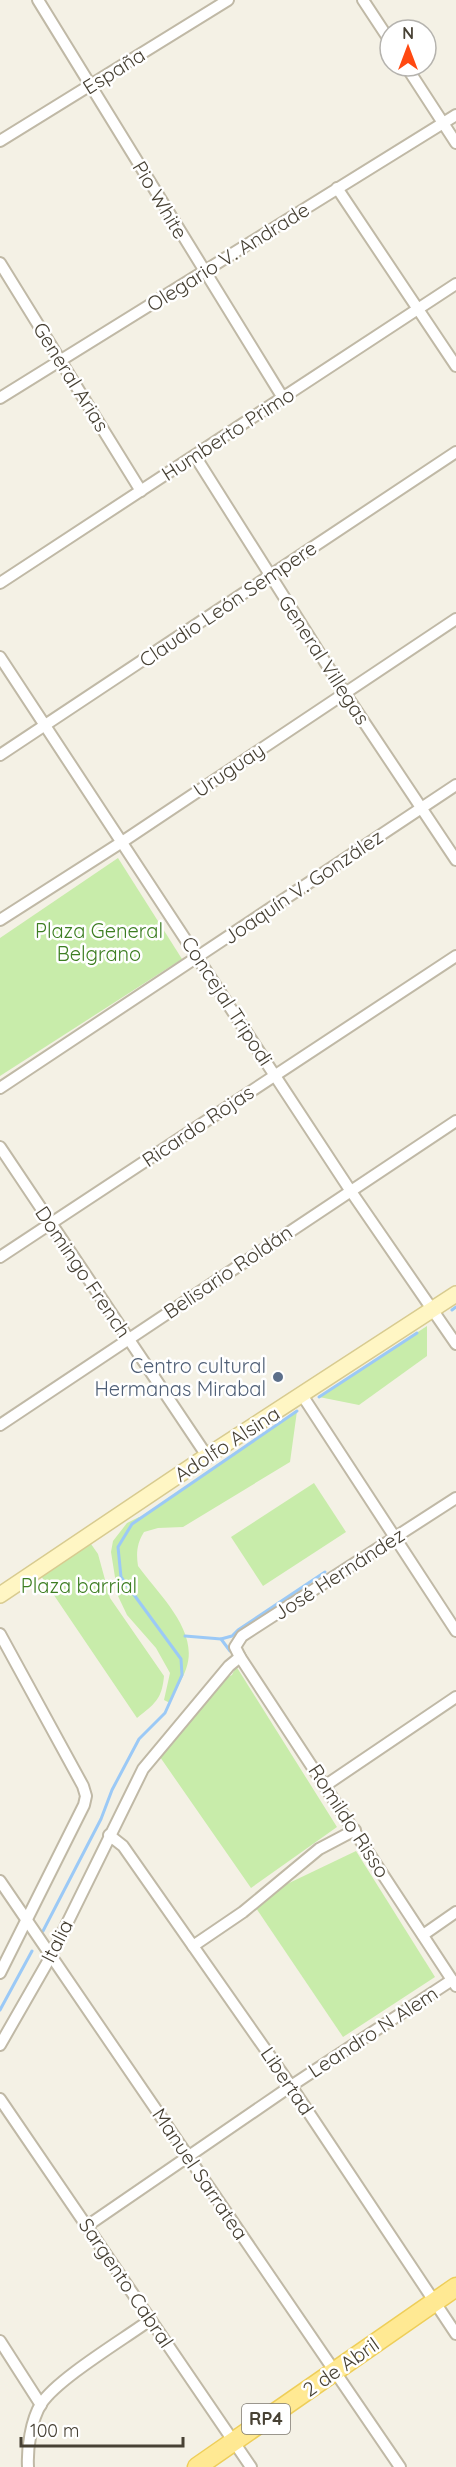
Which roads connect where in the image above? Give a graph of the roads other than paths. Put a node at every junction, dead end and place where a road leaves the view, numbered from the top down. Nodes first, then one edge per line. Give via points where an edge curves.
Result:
1 (38, 0) edge
2 (228, 0) edge
3 (363, 0) edge
4 (378, 23) edge
5 (414, 78) edge
6 (90, 85) junction
7 (456, 115) edge
8 (443, 123) junction
9 (0, 141) edge
10 (456, 143) edge
11 (337, 188) junction
12 (0, 263) edge
13 (204, 272) junction
14 (456, 284) edge
15 (417, 310) junction
16 (62, 361) junction
17 (456, 366) edge
18 (0, 398) edge
19 (283, 398) junction
20 (456, 452) edge
21 (195, 456) junction
22 (141, 491) junction
23 (270, 576) junction
24 (0, 583) edge
25 (456, 619) edge
26 (0, 657) edge
27 (344, 693) junction
28 (45, 725) junction
29 (0, 755) edge
30 (456, 785) edge
31 (421, 808) junction
32 (122, 842) junction
33 (456, 860) edge
34 (0, 920) edge
35 (456, 956) edge
36 (199, 957) junction
37 (275, 1075) junction
38 (0, 1089) edge
39 (456, 1121) edge
40 (0, 1147) edge
41 (350, 1190) junction
42 (52, 1223) junction
43 (0, 1257) edge
44 (456, 1294) edge
45 (432, 1310) junction
46 (128, 1339) junction
47 (456, 1344) edge
48 (302, 1395) junction
49 (0, 1425) edge
50 (207, 1456) junction
51 (456, 1498) edge
52 (394, 1538) junction
53 (0, 1595) edge
54 (456, 1631) edge
55 (0, 1634) edge
56 (240, 1657) junction
57 (456, 1697) edge
58 (326, 1785) junction
59 (355, 1830) junction
60 (109, 1835) junction
61 (0, 1881) edge
62 (456, 1912) edge
63 (26, 1920) junction
64 (423, 1935) junction
65 (193, 1946) junction
66 (49, 1952) junction
67 (0, 1973) edge
68 (454, 1983) edge
69 (0, 2045) edge
70 (291, 2086) junction
71 (0, 2099) edge
72 (188, 2157) junction
73 (87, 2226) junction
74 (456, 2287) edge
75 (435, 2303) junction
76 (150, 2320) junction
77 (456, 2334) edge
78 (0, 2341) edge
79 (335, 2371) junction
80 (40, 2405) junction
81 (234, 2442) junction
82 (28, 2467) edge
83 (197, 2467) edge
84 (251, 2467) edge
85 (400, 2467) edge

1 - 6 street, Pio White
2 - 6 street, España
3 - 4 street
5 - 8 street
6 - 9 street, España
6 - 13 street, Pio White
7 - 8 street, Olegario V. Andrade
8 - 10 street
8 - 11 street, Olegario V. Andrade
11 - 13 street, Olegario V. Andrade
11 - 15 street
12 - 16 street, General Arias
13 - 16 street, Olegario V. Andrade
13 - 19 street, Pio White
14 - 15 street, Humberto Primo
15 - 17 street
15 - 19 street, Humberto Primo
16 - 18 street, Olegario V. Andrade
16 - 22 street, General Arias
19 - 21 street, Humberto Primo
20 - 23 street, Claudio León Sempere
21 - 22 street, Humberto Primo
21 - 23 street, General Villegas
22 - 24 street, Humberto Primo
23 - 27 street, General Villegas
23 - 28 street, Claudio León Sempere
25 - 27 street, Uruguay
26 - 28 street, Concejal Tripodi
27 - 31 street, General Villegas
27 - 32 street, Uruguay
28 - 29 street, Claudio León Sempere
28 - 32 street, Concejal Tripodi
30 - 31 street, Joaquín V. González
31 - 33 street, General Villegas
31 - 36 street, Joaquín V. González
32 - 34 street, Uruguay
32 - 36 street, Concejal Tripodi
35 - 37 street, Ricardo Rojas
36 - 37 street, Concejal Tripodi
36 - 38 street, Joaquín V. González
37 - 41 street, Concejal Tripodi
37 - 42 street, Ricardo Rojas
39 - 41 street, Belisario Roldán
40 - 42 street, Domingo French
41 - 45 street, Concejal Tripodi
41 - 46 street, Belisario Roldán
42 - 43 street, Ricardo Rojas
42 - 46 street, Domingo French
44 - 45 street, Adolfo Alsina
45 - 47 street, Concejal Tripodi
45 - 48 street, Adolfo Alsina
46 - 49 street, Belisario Roldán
46 - 50 street, Domingo French
48 - 50 street, Adolfo Alsina
48 - 52 street
50 - 53 street, Adolfo Alsina
51 - 52 street, José Hernández
52 - 54 street
52 - 56 street, José Hernández via 242,1636 235,1647
55 - 63 street, Italia via 86,1796
56 - 58 street, Romildo Risso
56 - 60 street, Italia via 143,1769
57 - 58 street
58 - 59 street, Romildo Risso
59 - 64 street, Romildo Risso
59 - 65 street via 319,1849 243,1912
60 - 65 street, Libertad via 123,1846
60 - 66 street, Italia
61 - 63 street, Manuel Sarratea
62 - 64 street
63 - 66 street, Manuel Sarratea
63 - 67 street, Italia
64 - 68 street, Romildo Risso
65 - 70 street, Libertad
66 - 69 street, Italia
66 - 72 street, Manuel Sarratea
68 - 70 street, Leandro N Alem
70 - 72 street, Leandro N Alem
70 - 75 street, Libertad
71 - 73 street, Sargento Cabral
72 - 73 street, Leandro N Alem
72 - 79 street, Manuel Sarratea
73 - 76 street, Sargento Cabral
74 - 75 main road, 2 de Abril / RP4
75 - 77 street, Libertad
75 - 79 main road, 2 de Abril / RP4
76 - 80 street via 67,2379
76 - 81 street, Sargento Cabral
78 - 80 street
79 - 81 main road, 2 de Abril / RP4
79 - 85 street, Manuel Sarratea
80 - 82 street
81 - 83 main road, 2 de Abril / RP4
81 - 84 street, Sargento Cabral

